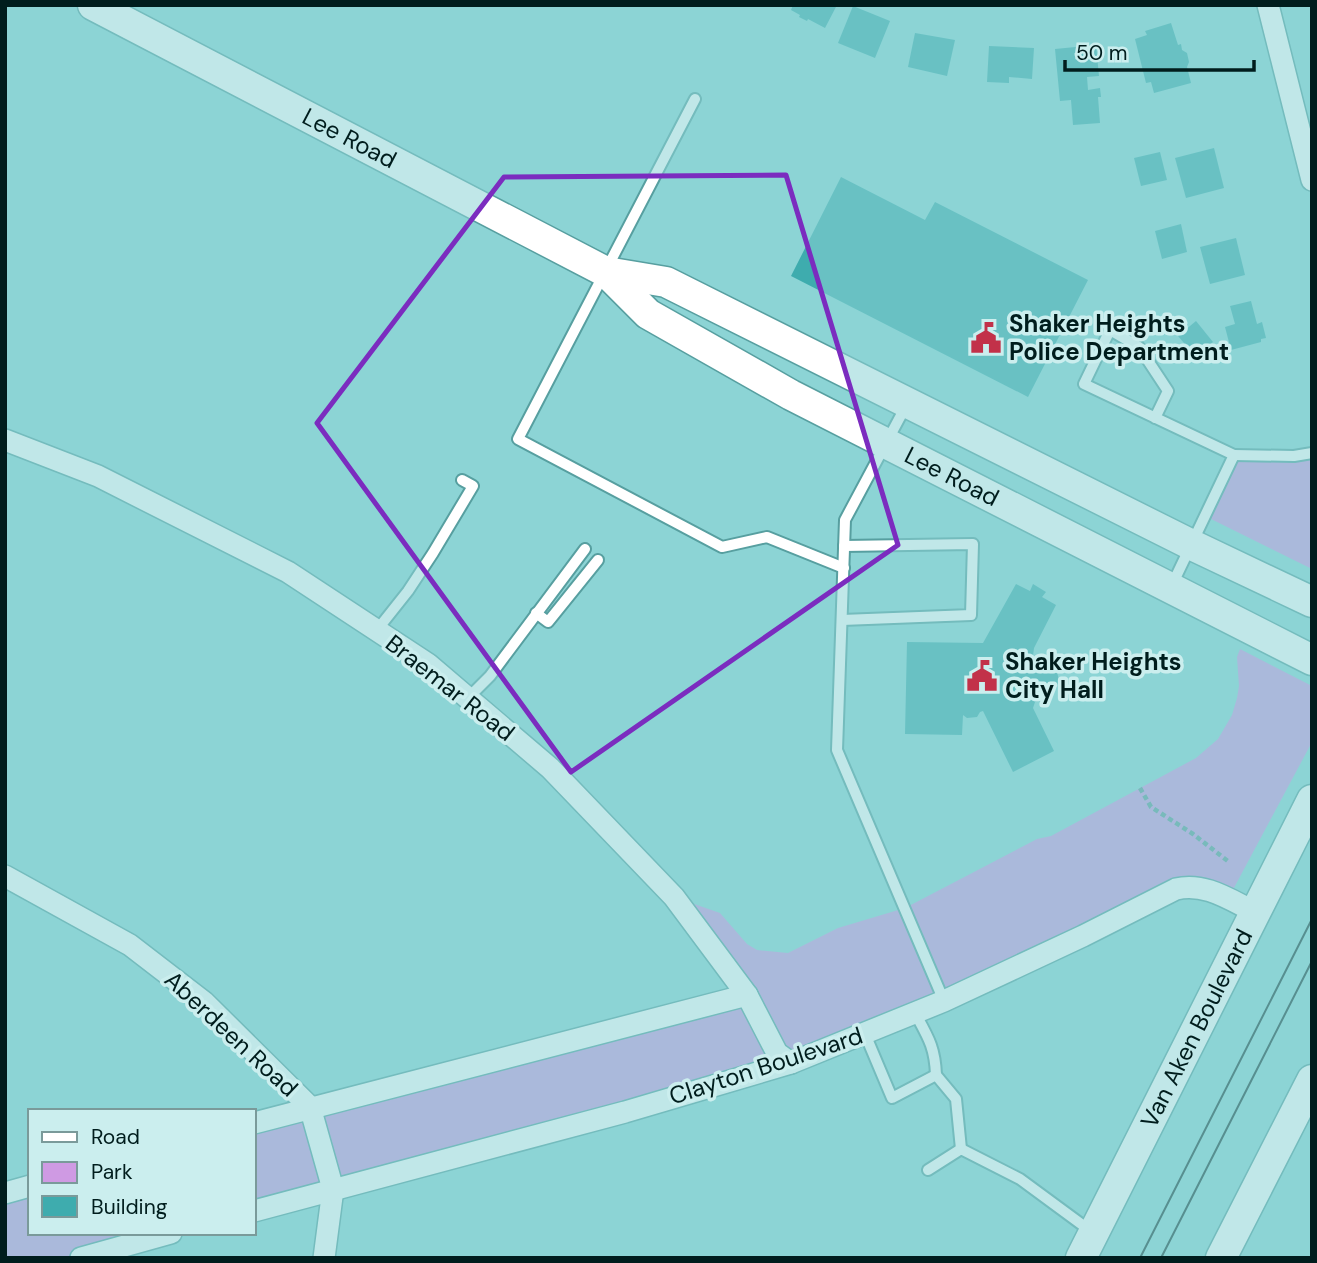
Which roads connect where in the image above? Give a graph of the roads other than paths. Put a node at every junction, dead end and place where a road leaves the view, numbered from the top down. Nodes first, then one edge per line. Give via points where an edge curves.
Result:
1 (93, 5) edge
2 (1268, 5) edge
3 (695, 99) dead end
4 (1312, 180) edge
5 (606, 272) junction
6 (907, 404) junction
7 (1155, 418) junction
8 (5, 440) edge
9 (886, 444) junction
10 (1312, 453) edge
11 (1234, 454) junction
12 (462, 480) dead end
13 (1192, 545) junction
14 (844, 546) junction
15 (585, 549) dead end
16 (597, 560) dead end
17 (844, 568) junction
18 (1170, 589) junction
19 (1312, 602) edge
20 (537, 613) junction
21 (842, 620) junction
22 (377, 630) junction
23 (1312, 660) edge
24 (468, 698) junction
25 (1312, 800) edge
26 (5, 876) edge
27 (1255, 912) junction
28 (747, 995) junction
29 (944, 1001) junction
30 (915, 1013) junction
31 (865, 1034) junction
32 (791, 1063) junction
33 (936, 1075) junction
34 (1312, 1080) edge
35 (310, 1107) junction
36 (256, 1122) edge
37 (961, 1149) junction
38 (928, 1170) dead end
39 (28, 1187) edge
40 (333, 1189) junction
41 (5, 1193) edge
42 (256, 1210) edge
43 (164, 1235) edge
44 (1088, 1246) edge
45 (81, 1258) edge
46 (324, 1258) edge
47 (1221, 1258) edge

1 - 5 main road, Lee Road
2 - 4 street
3 - 5 lane
5 - 6 main road, Lee Road via 666,282
5 - 9 main road, Lee Road via 649,314
5 - 17 lane via 518,439 722,547 767,537
6 - 9 lane
6 - 13 main road, Lee Road
7 - 7 lane via 1084,384 1110,330 1139,347 1168,391
7 - 11 lane
8 - 22 street, Braemar Road via 98,476 276,566
9 - 14 lane via 845,520
9 - 18 main road, Lee Road
10 - 11 lane
11 - 13 lane
12 - 22 lane via 473,486 408,591
13 - 18 lane
13 - 19 main road, Lee Road
14 - 17 lane
14 - 21 lane via 973,544 971,615
15 - 20 lane
16 - 20 lane via 548,622
17 - 21 lane
18 - 23 main road, Lee Road
20 - 24 lane
21 - 29 lane via 838,750
22 - 24 street, Braemar Road
24 - 28 street, Braemar Road via 550,768 674,897
25 - 27 main road, Van Aken Boulevard
26 - 35 street, Aberdeen Road via 130,945 204,1002
27 - 29 street, Clayton Boulevard via 1211,890 1176,889
27 - 44 main road, Van Aken Boulevard
28 - 32 street, Braemar Road via 777,1053
28 - 35 street
29 - 30 street, Clayton Boulevard
30 - 31 street, Clayton Boulevard
30 - 33 lane via 935,1054
31 - 32 street, Clayton Boulevard
31 - 33 lane via 892,1098
32 - 40 street, Clayton Boulevard
33 - 37 lane via 956,1099
34 - 47 main road
35 - 36 street
35 - 40 street, Aberdeen Road
37 - 38 lane
37 - 44 lane via 1020,1179
39 - 41 street
40 - 42 street, Clayton Boulevard
40 - 46 street
43 - 45 street

